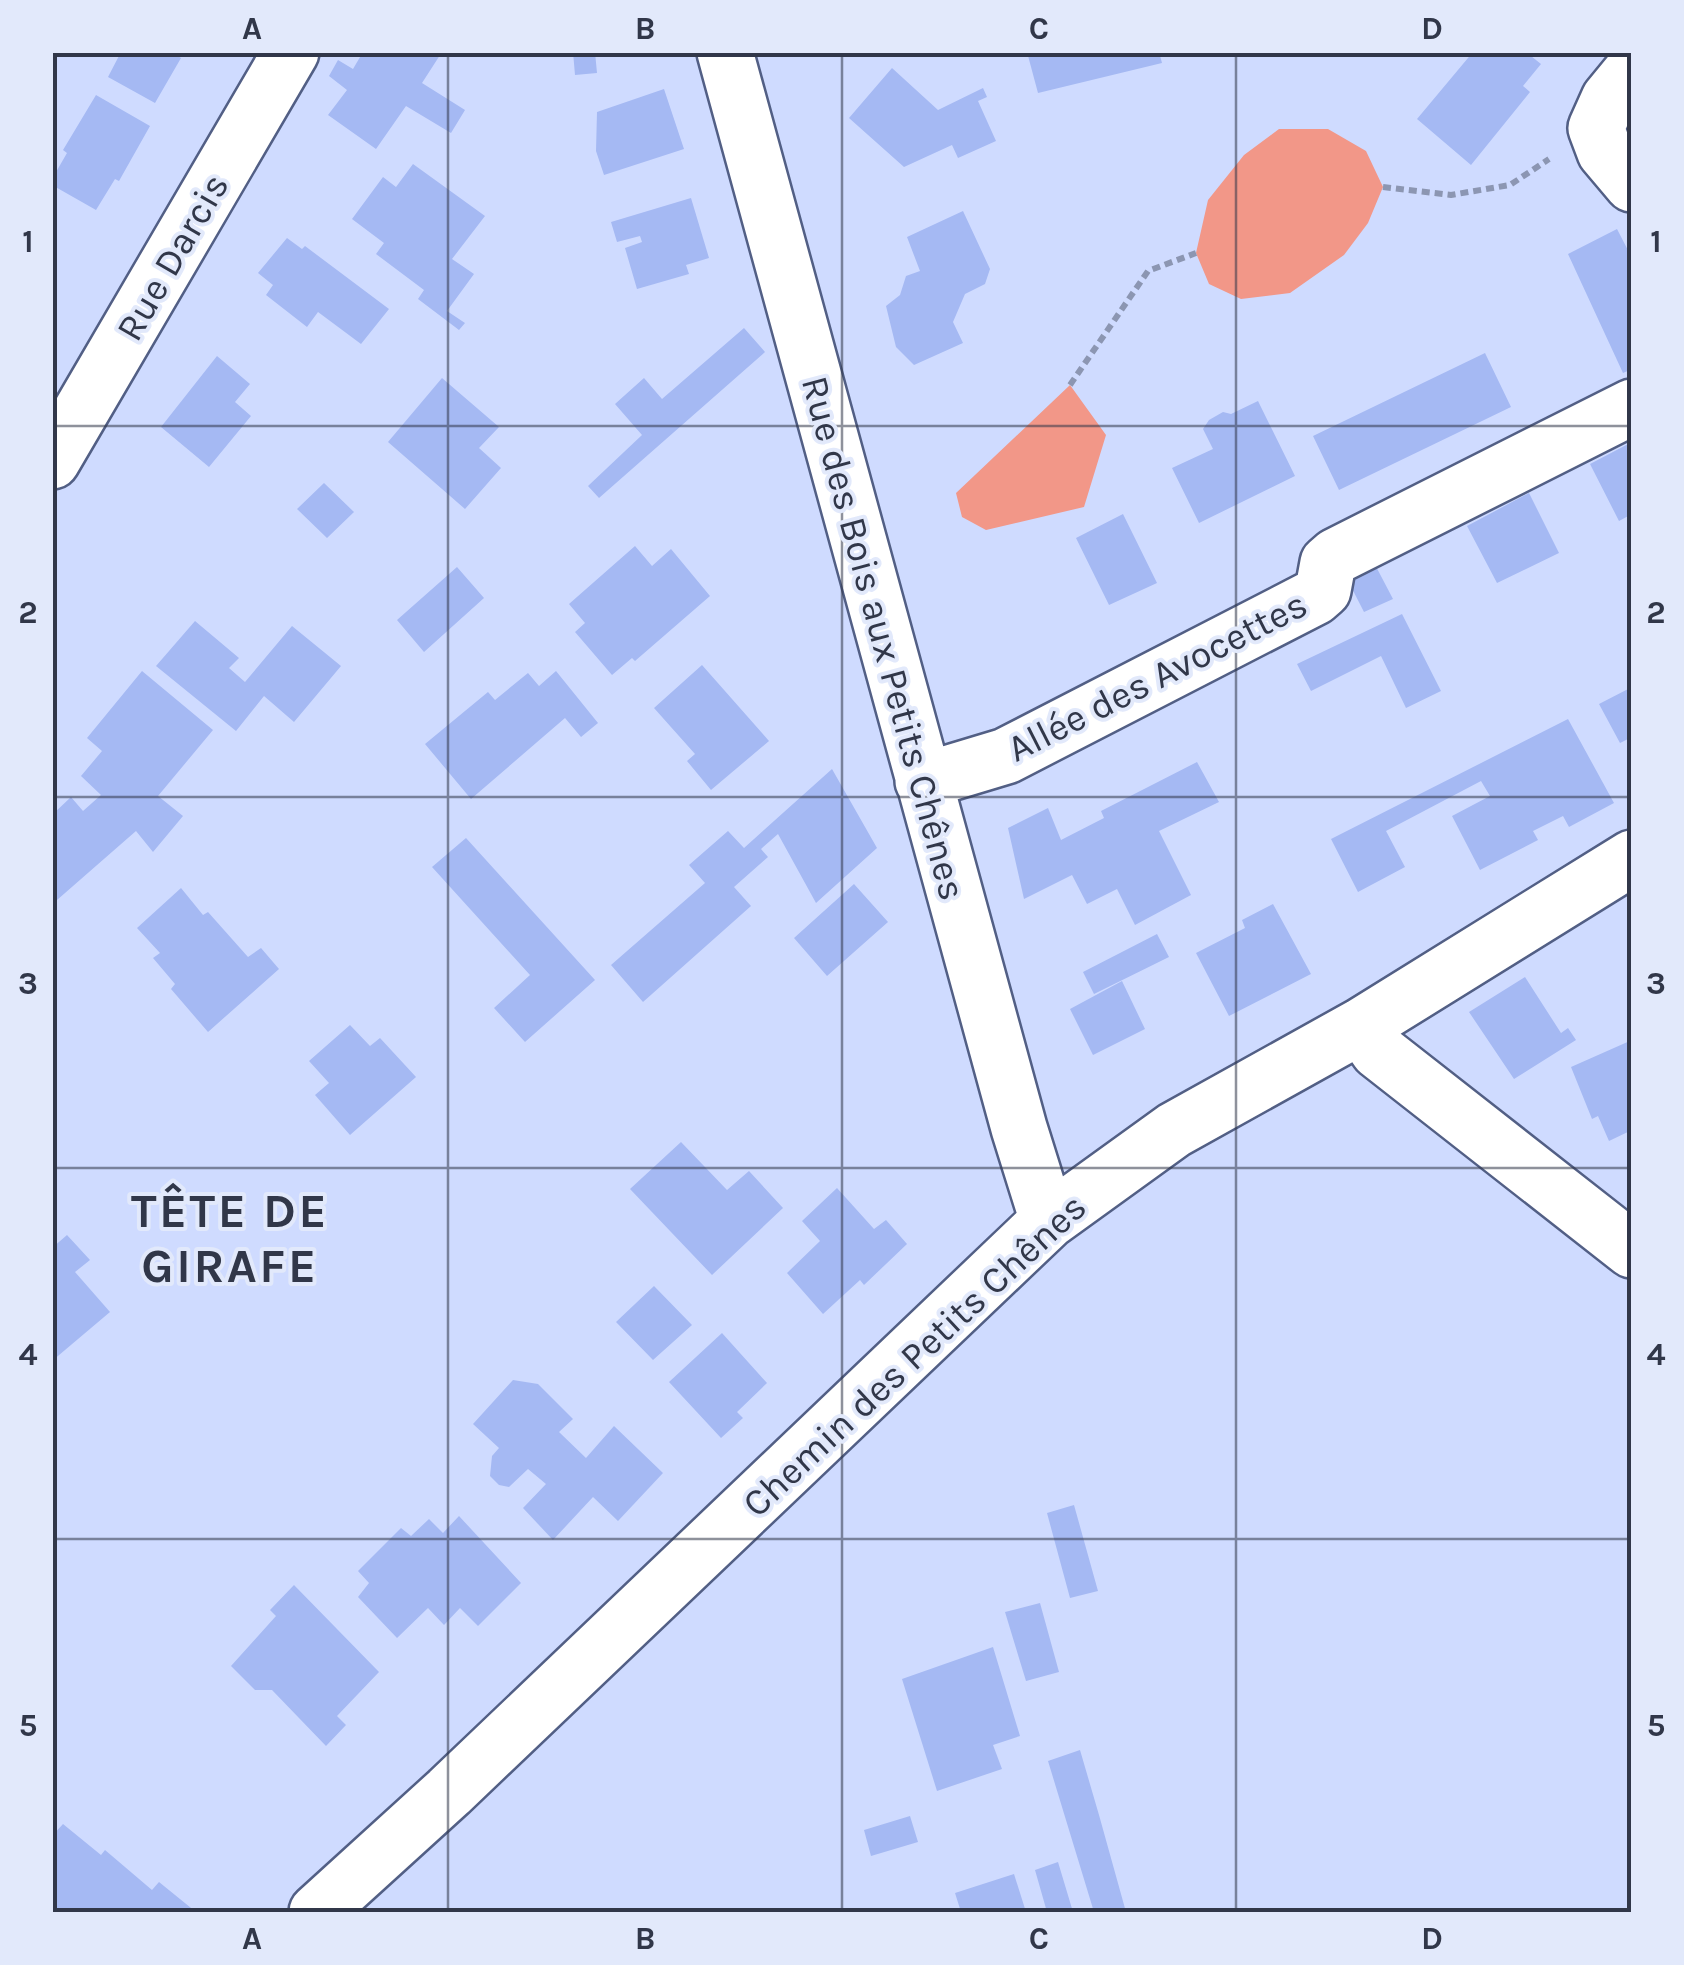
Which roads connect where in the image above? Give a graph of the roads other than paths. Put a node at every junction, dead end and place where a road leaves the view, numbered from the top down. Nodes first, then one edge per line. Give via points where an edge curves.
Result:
1 (291, 52) edge
2 (725, 52) edge
3 (1632, 71) edge
4 (1632, 184) edge
5 (1632, 407) edge
6 (52, 461) edge
7 (922, 780) junction
8 (1632, 858) edge
9 (1361, 1026) junction
10 (1048, 1221) junction
11 (1632, 1250) edge
12 (317, 1912) edge

1 - 6 street, Rue Darcis
2 - 7 street, Rue des Bois aux Petits Chênes
3 - 4 street via 1596,128 1605,152
5 - 7 street, Allée des Avocettes via 1336,556 1328,563 1324,590 1298,606 1006,756
7 - 10 street, Rue des Bois aux Petits Chênes
8 - 9 street, Chemin des Petits Chênes
9 - 10 street, Chemin des Petits Chênes via 1174,1130
9 - 11 street via 1378,1051
10 - 12 street, Chemin des Petits Chênes

